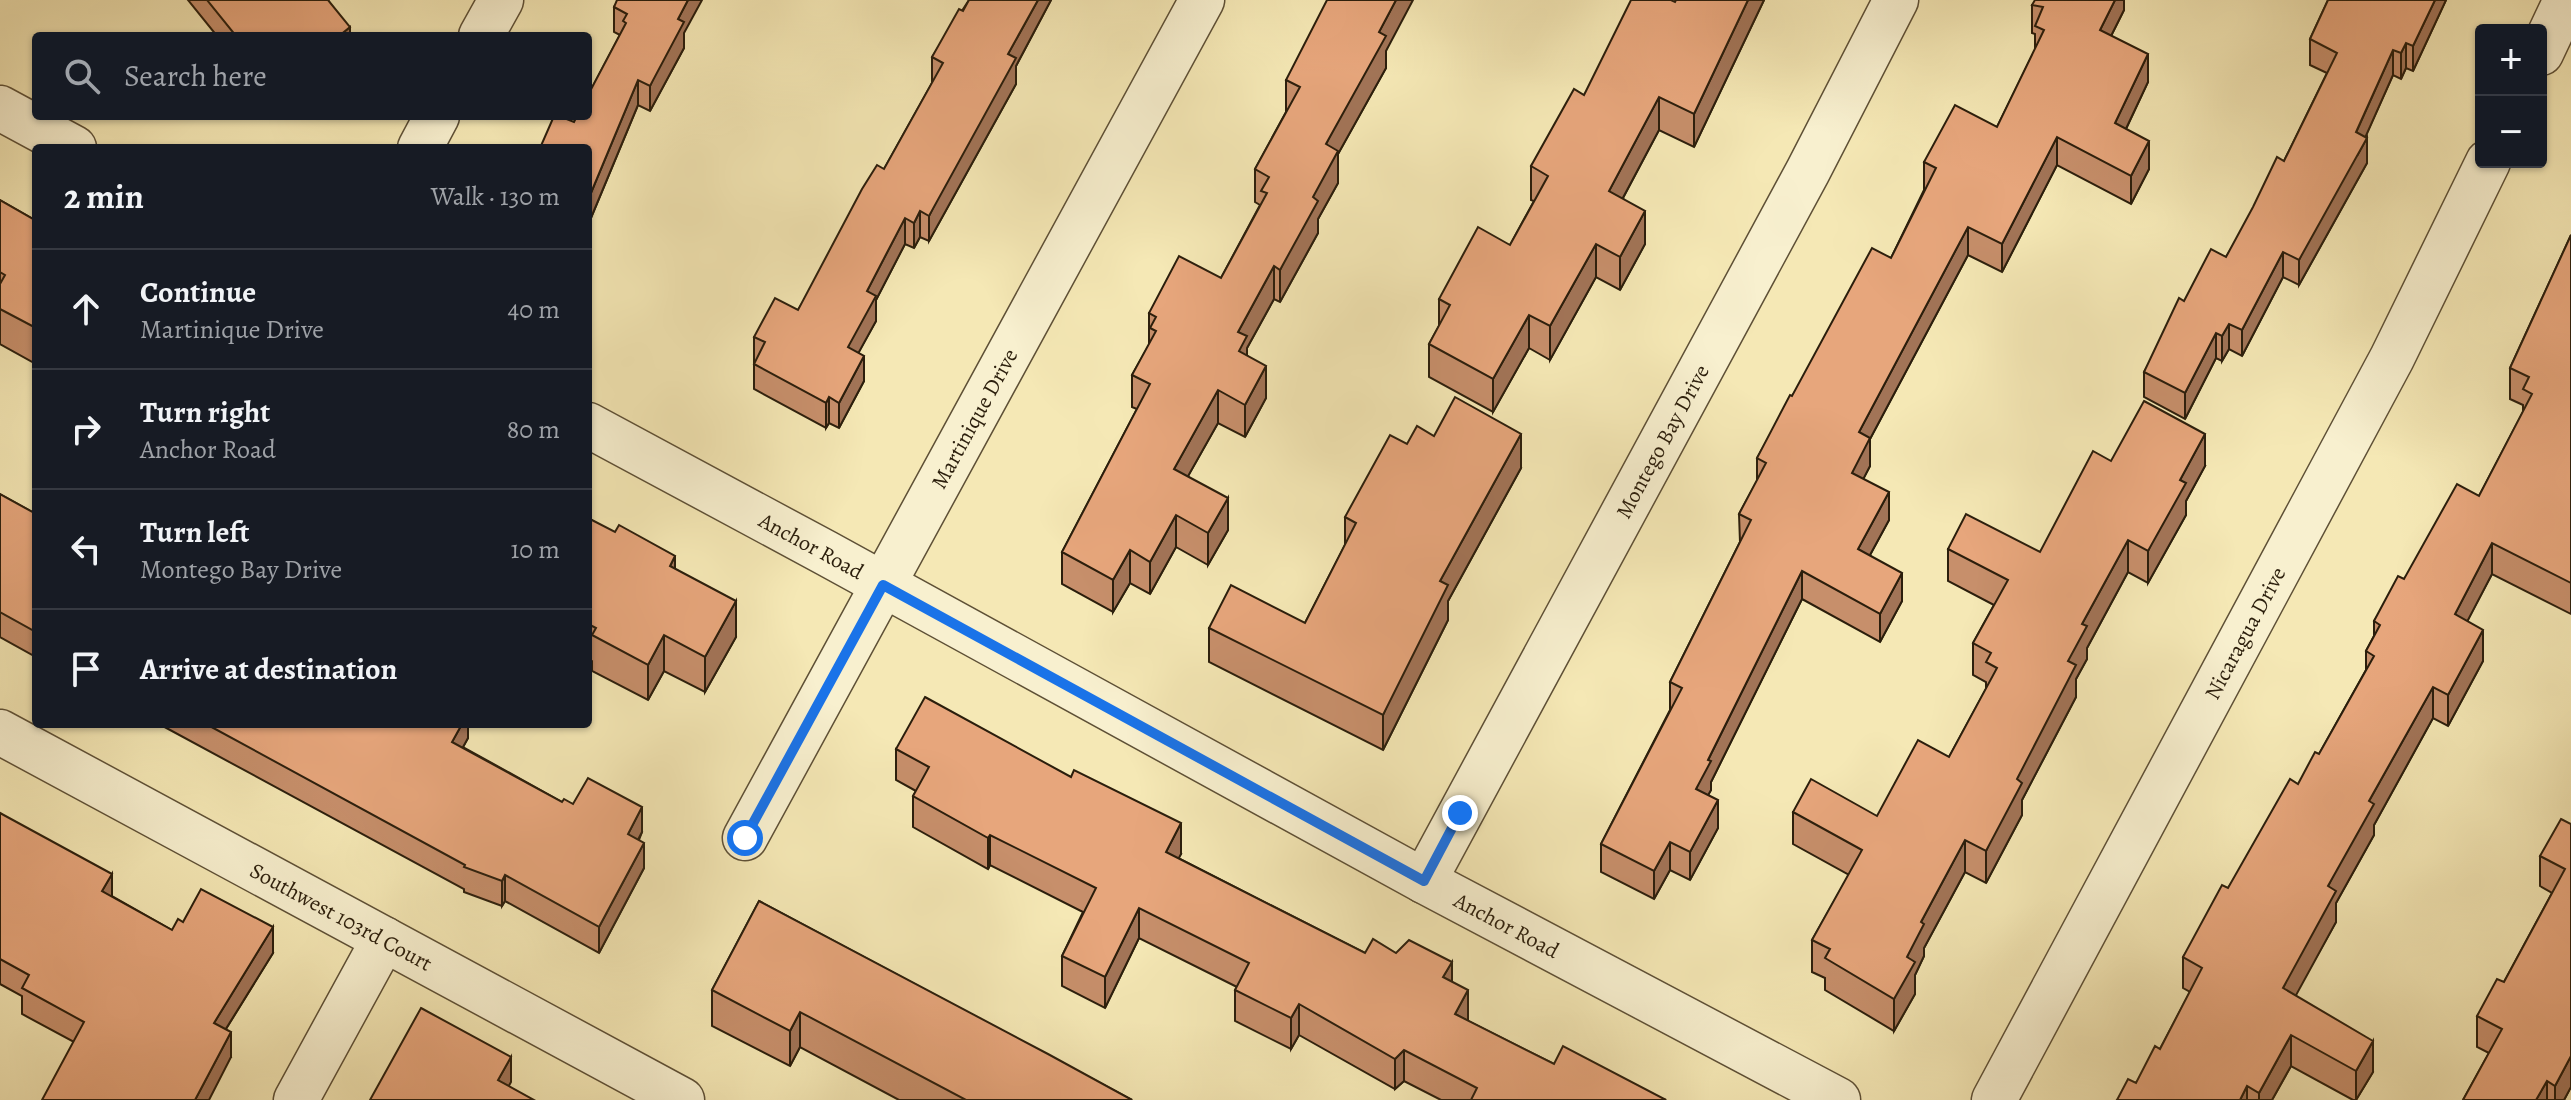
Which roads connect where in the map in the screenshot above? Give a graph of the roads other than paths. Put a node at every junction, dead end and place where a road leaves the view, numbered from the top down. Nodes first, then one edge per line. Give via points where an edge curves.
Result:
1 (501, 0) edge
2 (1202, 0) edge
3 (1896, 0) edge
4 (2566, 0) edge
5 (483, 32) edge
6 (2547, 40) edge
7 (0, 108) edge
8 (435, 120) edge
9 (67, 144) edge
10 (422, 144) edge
11 (2485, 168) edge
12 (592, 427) edge
13 (883, 585) junction
14 (0, 732) edge
15 (745, 838) dead end
16 (1424, 881) junction
17 (384, 939) junction
18 (296, 1100) edge
19 (682, 1100) edge
20 (1838, 1100) edge
21 (1994, 1100) edge

1 - 5 street
2 - 13 street, Martinique Drive
3 - 16 street, Montego Bay Drive
4 - 6 street
7 - 9 street
8 - 10 street
11 - 21 street, Nicaragua Drive via 2392,358
12 - 13 street, Anchor Road
13 - 15 street, Martinique Drive
13 - 16 street, Anchor Road
14 - 17 street, Southwest 103rd Court
16 - 20 street, Anchor Road
17 - 18 street
17 - 19 street, Southwest 103rd Court

